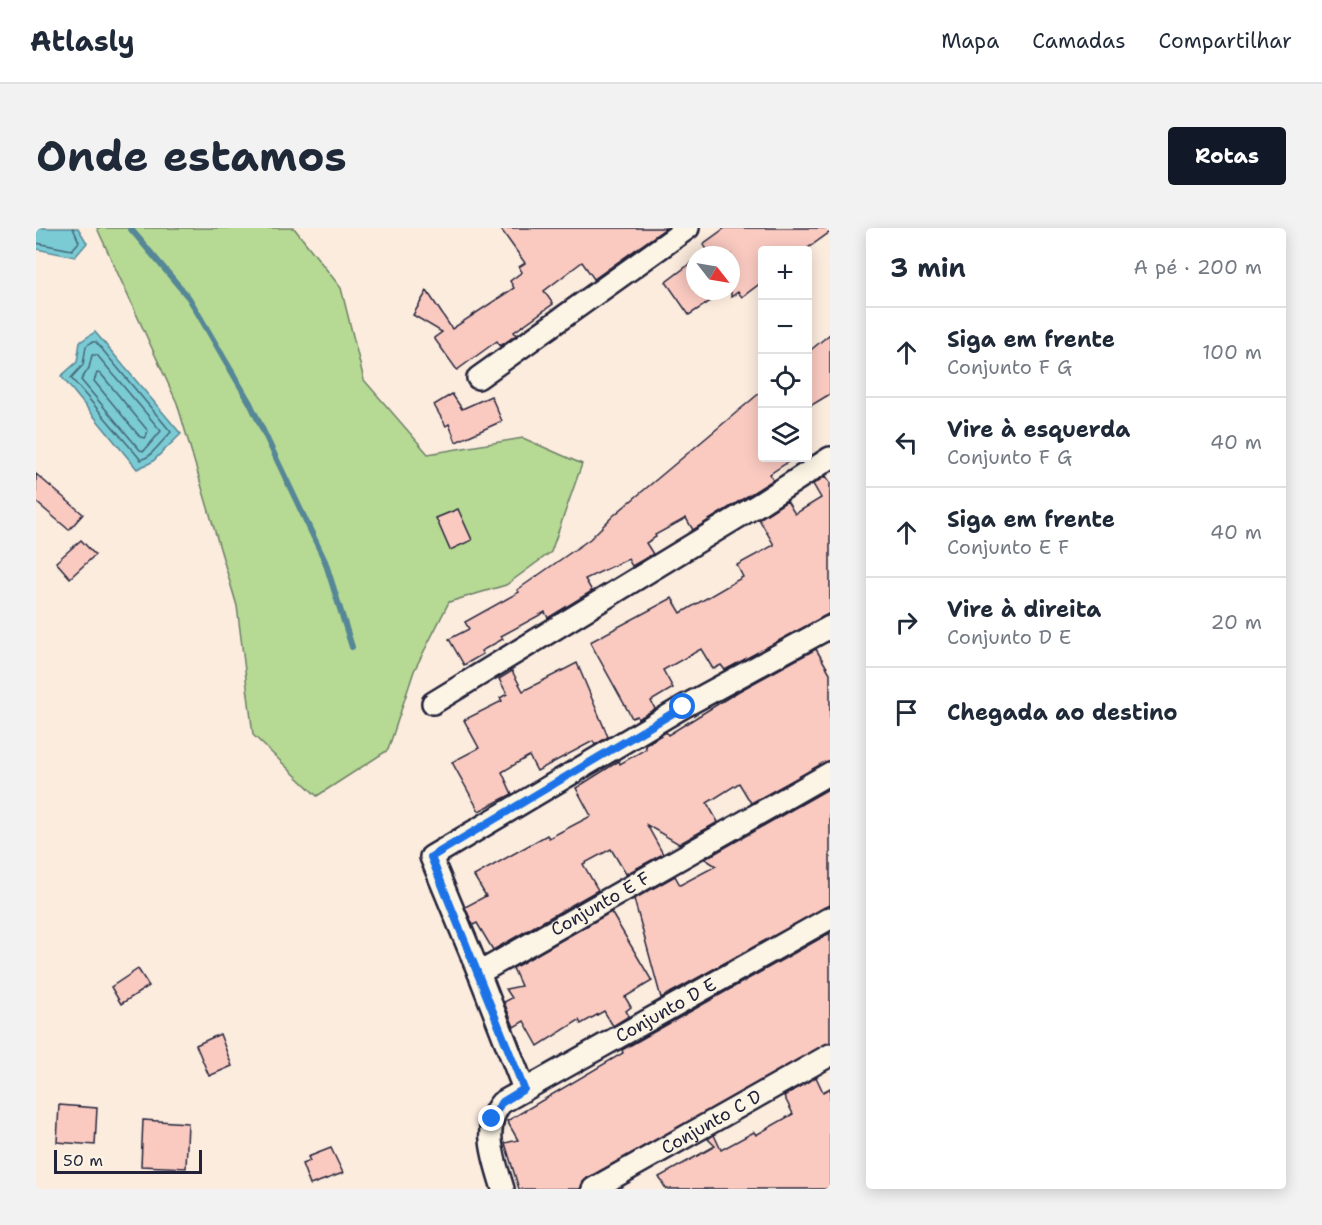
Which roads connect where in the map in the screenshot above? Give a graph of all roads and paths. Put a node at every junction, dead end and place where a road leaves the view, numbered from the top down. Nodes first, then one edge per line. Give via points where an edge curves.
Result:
1 (688, 228) edge
2 (478, 378) dead end
3 (830, 458) edge
4 (830, 627) edge
5 (432, 703) dead end
6 (830, 773) edge
7 (830, 918) edge
8 (480, 973) junction
9 (830, 1055) edge
10 (524, 1089) junction
11 (503, 1189) edge
12 (593, 1189) edge

1 - 2 street
3 - 5 street
4 - 8 street via 683,707 431,857
6 - 8 street, Conjunto E F
7 - 10 street, Conjunto D E
8 - 10 street
9 - 12 street, Conjunto C D
10 - 11 street, Conjunto D E via 501,1103 492,1119 490,1130

